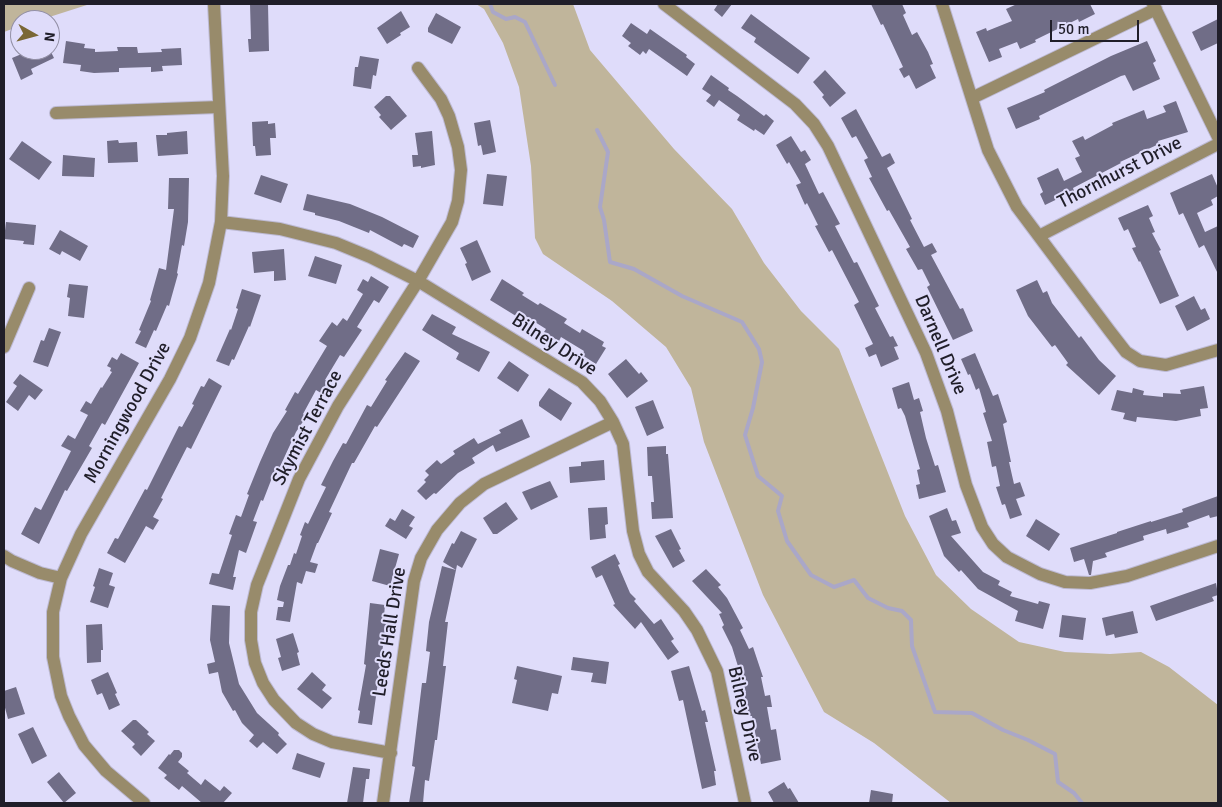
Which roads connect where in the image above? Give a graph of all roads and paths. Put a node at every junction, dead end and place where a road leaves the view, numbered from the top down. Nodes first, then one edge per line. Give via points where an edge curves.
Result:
1 (214, 4) edge
2 (664, 4) edge
3 (942, 4) edge
4 (1155, 6) edge
5 (418, 68) dead end
6 (972, 98) junction
7 (219, 107) junction
8 (56, 113) dead end
9 (1218, 137) edge
10 (1218, 144) edge
11 (221, 222) junction
12 (1039, 236) junction
13 (418, 282) junction
14 (29, 288) dead end
15 (4, 347) edge
16 (1218, 350) edge
17 (613, 422) junction
18 (1218, 546) edge
19 (4, 556) edge
20 (61, 578) junction
21 (391, 753) junction
22 (144, 803) edge
23 (383, 803) edge
24 (745, 803) edge

1 - 7 street, Morningwood Drive
2 - 18 street, Darnell Drive via 795,104 814,124 828,146 926,353 947,411 966,485 982,527 993,544 1007,557 1040,574 1065,582 1090,583 1127,576
3 - 6 street
4 - 6 street
4 - 9 street
5 - 13 street, Skymist Terrace via 441,99 449,116 461,170 452,222
6 - 12 street via 988,150 1017,207
7 - 8 street
7 - 11 street, Morningwood Drive
10 - 12 street, Thornhurst Drive
11 - 13 street, Bilney Drive via 280,229 336,243
11 - 20 street, Morningwood Drive via 209,283 190,338 81,534
12 - 16 street via 1126,352 1140,361 1166,365
13 - 17 street, Bilney Drive via 582,382 600,401
13 - 21 street, Skymist Terrace via 338,406 299,480 257,585 251,612 252,648 263,683 296,723 332,742
14 - 15 street
17 - 21 street, Leeds Hall Drive via 484,484 460,503 437,530 421,558 414,581
17 - 24 street, Bilney Drive via 623,444 633,531 639,554 648,572 697,630 717,672
19 - 20 street via 40,573
20 - 22 street, Morningwood Drive via 53,612 53,657 61,696 84,745 106,771
21 - 23 street, Leeds Hall Drive

